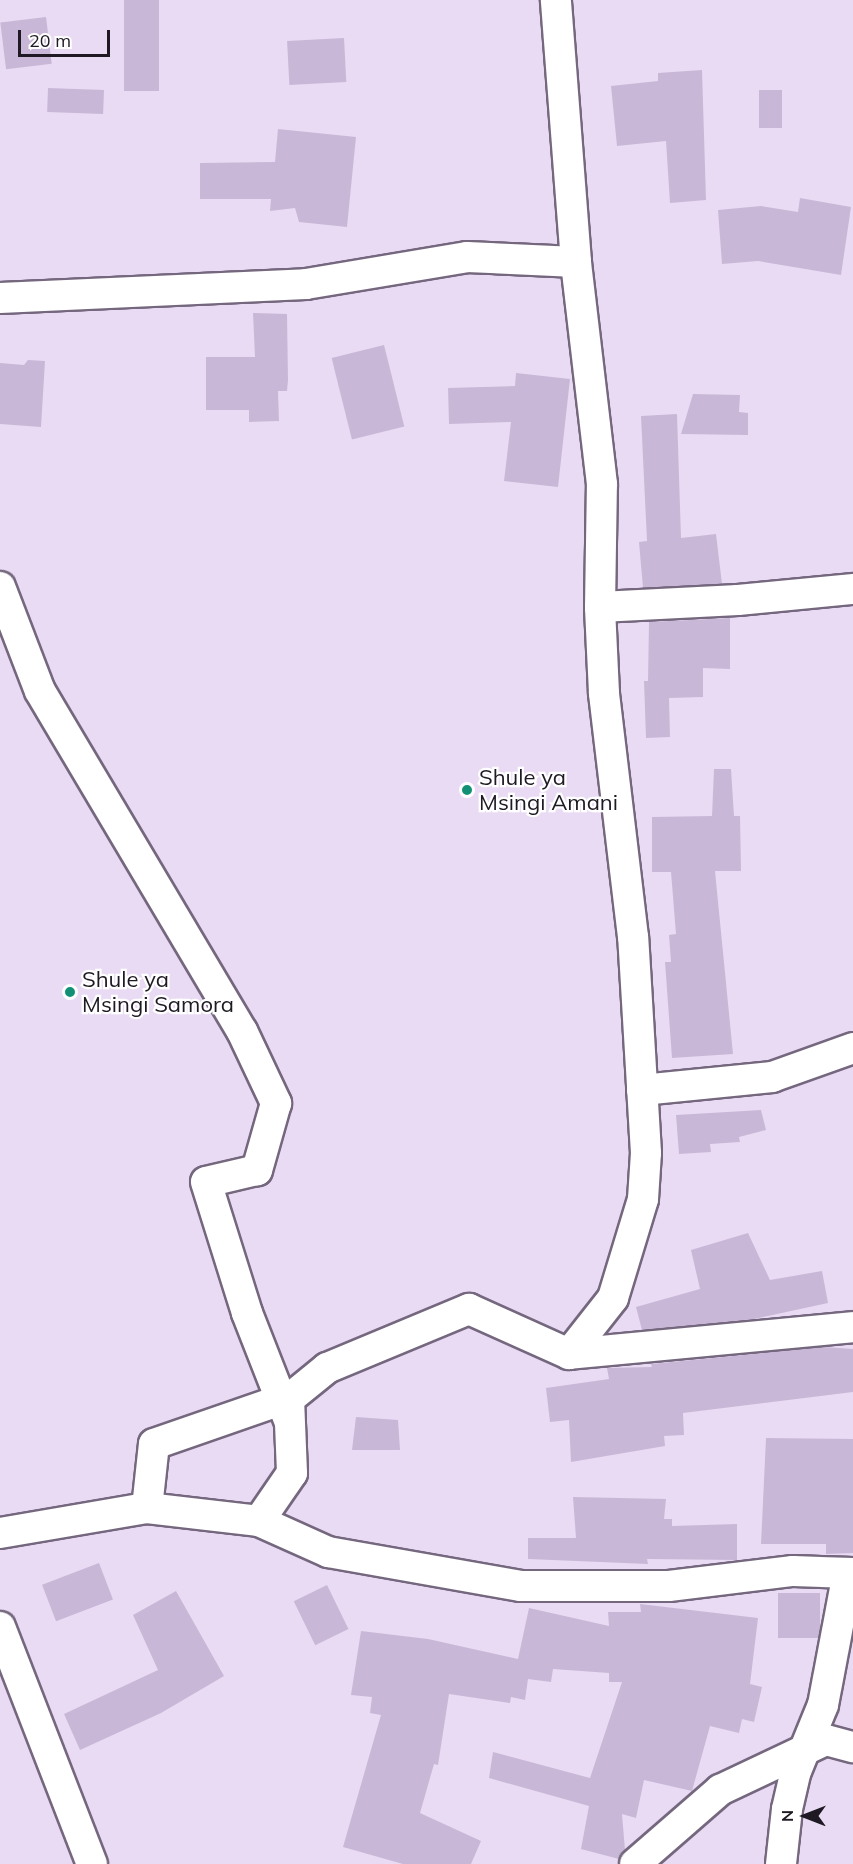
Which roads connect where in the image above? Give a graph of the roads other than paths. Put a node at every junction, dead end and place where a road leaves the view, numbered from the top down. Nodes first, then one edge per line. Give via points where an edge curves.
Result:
1 (550, 0) edge
2 (556, 0) edge
3 (576, 262) junction
4 (0, 298) edge
5 (0, 587) edge
6 (853, 589) edge
7 (600, 607) junction
8 (853, 1048) edge
9 (642, 1090) junction
10 (853, 1327) edge
11 (569, 1354) junction
12 (285, 1411) junction
13 (147, 1508) junction
14 (259, 1521) junction
15 (0, 1533) edge
16 (851, 1573) edge
17 (0, 1627) edge
18 (853, 1747) edge
19 (807, 1751) junction
20 (92, 1864) edge
21 (635, 1864) edge
22 (781, 1864) edge

1 - 2 street
2 - 3 street
3 - 4 street via 467,257 306,284
3 - 7 street via 602,484
5 - 12 street via 40,691 242,1031 276,1103 257,1170 206,1182 247,1313
6 - 7 street
7 - 9 street via 604,693 633,937
8 - 9 street via 772,1077
9 - 11 street via 646,1153 643,1199 630,1251 614,1298
10 - 11 street
11 - 12 street via 469,1309 327,1368 289,1399
12 - 13 street via 154,1444
12 - 14 street via 292,1473
13 - 14 street
13 - 15 street
14 - 16 street via 328,1552 519,1586 669,1586 793,1571
16 - 19 street via 823,1705
17 - 20 street
18 - 19 street via 826,1740
19 - 21 street via 706,1799
19 - 22 street via 796,1771 787,1809

